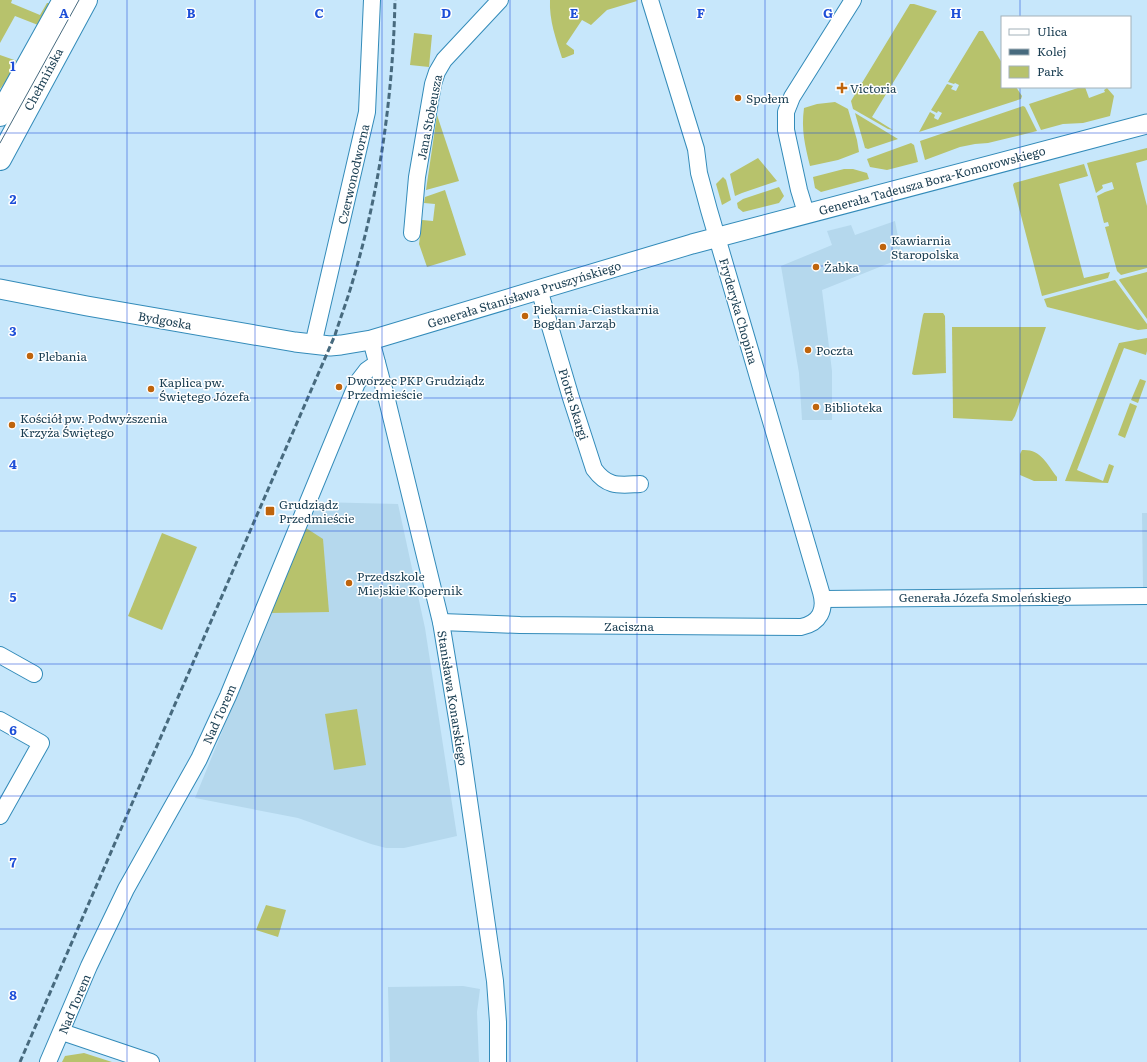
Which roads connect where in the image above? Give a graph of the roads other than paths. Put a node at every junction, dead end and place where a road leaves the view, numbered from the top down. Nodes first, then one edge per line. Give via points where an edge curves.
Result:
1 (64, 0) edge
2 (86, 0) edge
3 (372, 0) edge
4 (500, 0) edge
5 (650, 0) edge
6 (853, 0) edge
7 (0, 115) edge
8 (1147, 124) edge
9 (0, 159) edge
10 (806, 213) junction
11 (412, 233) dead end
12 (717, 237) junction
13 (0, 289) edge
14 (539, 289) junction
15 (371, 340) junction
16 (322, 346) junction
17 (377, 363) junction
18 (640, 484) dead end
19 (1147, 596) edge
20 (823, 599) junction
21 (440, 622) junction
22 (0, 655) edge
23 (34, 674) dead end
24 (0, 720) edge
25 (0, 816) edge
26 (62, 1032) junction
27 (48, 1062) edge
28 (151, 1062) edge
29 (498, 1062) edge

1 - 7 main road, Chełmińska
2 - 9 main road, Chełmińska
3 - 16 street, Czerwonodworna via 367,112
4 - 11 street, Jana Stobeusza via 444,60 437,72 417,177
5 - 12 street, Fryderyka Chopina via 696,149 699,173
6 - 10 street via 792,97 786,112 786,130
8 - 10 street, Generała Tadeusza Bora-Komorowskiego
10 - 12 street, Generała Tadeusza Bora-Komorowskiego
12 - 14 street, Generała Stanisława Pruszyńskiego
12 - 20 street, Fryderyka Chopina
13 - 16 street, Bydgoska
14 - 15 street, Generała Stanisława Pruszyńskiego
14 - 18 street, Piotra Skargi via 594,469 601,478 610,483
15 - 16 street, Generała Stanisława Pruszyńskiego
15 - 17 street, Stanisława Konarskiego
17 - 21 street, Stanisława Konarskiego
17 - 26 street, Nad Torem via 367,370 357,383 228,696 199,759 126,889 89,966
19 - 20 street, Generała Józefa Smoleńskiego
20 - 21 street, Zaciszna via 822,609 816,621 801,627
21 - 29 street, Stanisława Konarskiego via 459,731 495,981
22 - 23 street
24 - 25 street via 41,743
26 - 27 street, Nad Torem
26 - 28 street

